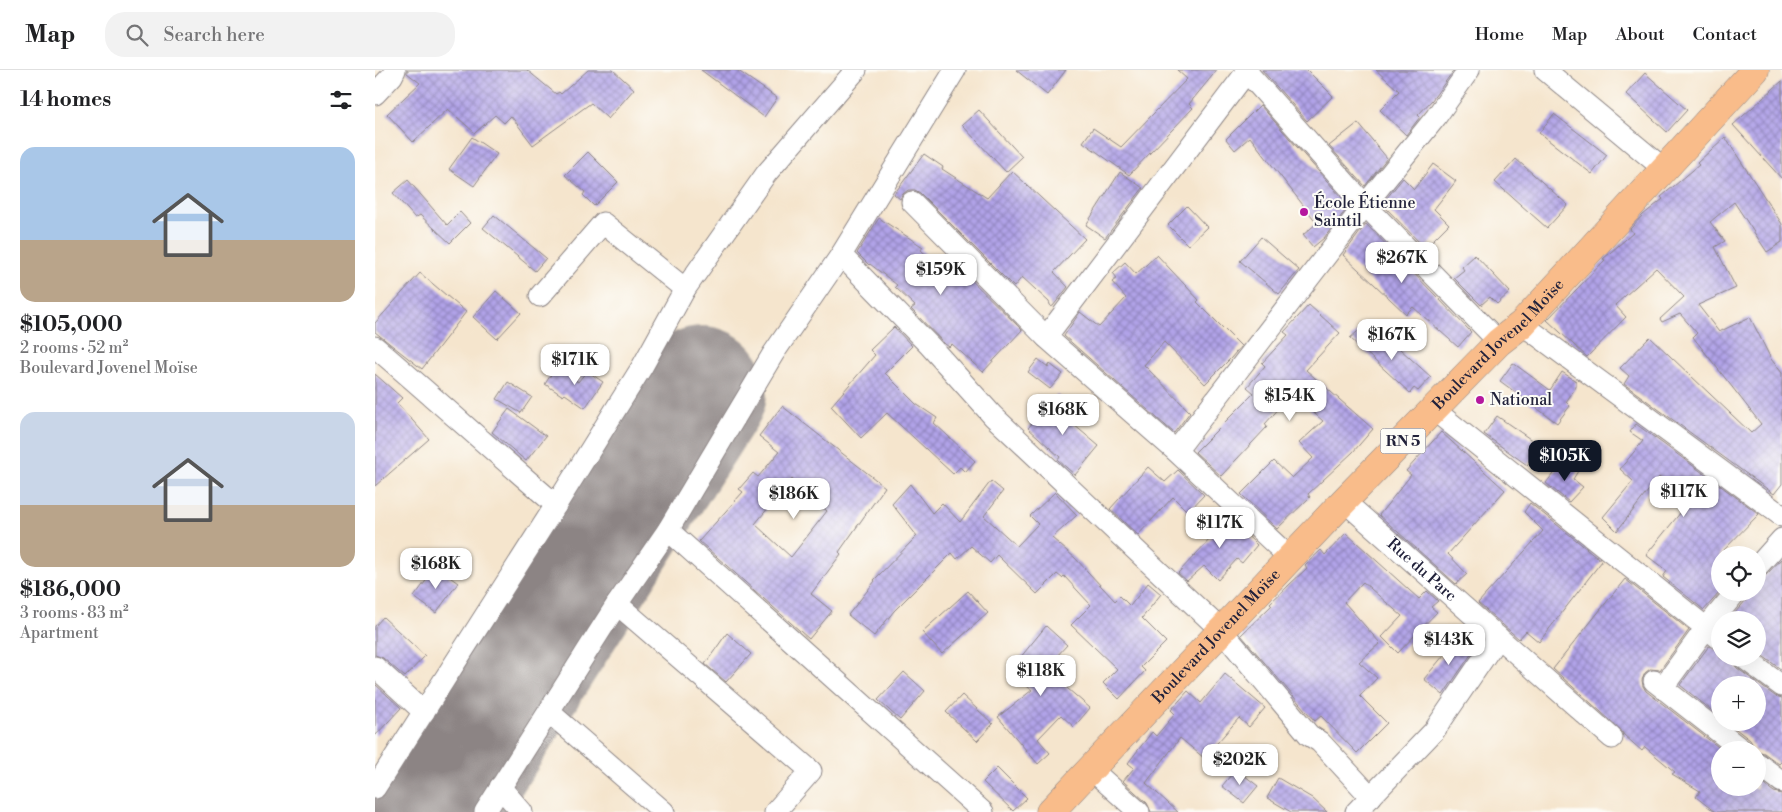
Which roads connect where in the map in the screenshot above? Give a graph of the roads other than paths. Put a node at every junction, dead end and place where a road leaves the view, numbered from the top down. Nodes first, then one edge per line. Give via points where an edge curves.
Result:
1 (395, 70) edge
2 (856, 70) edge
3 (955, 70) edge
4 (1469, 70) edge
5 (1545, 70) edge
6 (1755, 70) edge
7 (1247, 71) edge
8 (375, 94) edge
9 (1664, 169) junction
10 (912, 202) dead end
11 (1365, 205) junction
12 (841, 255) junction
13 (685, 289) junction
14 (540, 296) dead end
15 (1522, 324) junction
16 (1046, 337) junction
17 (1499, 342) junction
18 (375, 347) edge
19 (1434, 410) junction
20 (1177, 451) junction
21 (1344, 501) junction
22 (556, 505) junction
23 (1782, 516) edge
24 (668, 530) junction
25 (1782, 539) edge
26 (1766, 557) edge
27 (1290, 558) junction
28 (617, 604) junction
29 (1222, 630) junction
30 (1711, 631) edge
31 (1711, 635) edge
32 (1498, 637) junction
33 (1756, 666) edge
34 (375, 667) edge
35 (1782, 686) edge
36 (424, 712) junction
37 (549, 712) junction
38 (1611, 738) dead end
39 (1731, 741) edge
40 (1092, 770) junction
41 (1766, 770) edge
42 (1782, 782) edge
43 (375, 788) edge
44 (501, 788) junction
45 (1371, 797) junction
46 (485, 812) edge
47 (522, 812) edge
48 (664, 812) edge
49 (775, 812) edge
50 (983, 812) edge
51 (1051, 812) edge
52 (1139, 812) edge
53 (1357, 812) edge

1 - 8 street
2 - 13 street via 767,174
3 - 12 street
4 - 11 street
5 - 9 street
6 - 9 main road, Boulevard Jovenel Moïse / RN 5
7 - 11 street
7 - 16 street
9 - 15 main road, Boulevard Jovenel Moïse / RN 5
10 - 16 street
11 - 17 street
11 - 20 street
12 - 24 street via 773,354
12 - 29 street via 993,416
13 - 14 street via 603,223
13 - 22 street via 642,367
15 - 17 main road, Boulevard Jovenel Moïse / RN 5
15 - 23 street
16 - 20 street
17 - 19 main road, Boulevard Jovenel Moïse / RN 5
18 - 22 street
19 - 21 main road, Boulevard Jovenel Moïse / RN 5
19 - 30 street
20 - 27 street
21 - 27 main road, Boulevard Jovenel Moïse / RN 5
21 - 32 street, Rue du Parc
22 - 36 street
24 - 28 street
24 - 50 street
25 - 26 street
27 - 29 main road, Boulevard Jovenel Moïse / RN 5
28 - 37 street
28 - 49 street via 811,771
29 - 40 main road, Boulevard Jovenel Moïse / RN 5
29 - 45 street via 1309,735 1320,742
31 - 39 street via 1658,684
32 - 38 street, Rue du Parc
32 - 45 street via 1434,731
33 - 35 street
34 - 36 street
36 - 43 street
37 - 44 street
37 - 48 street
40 - 51 main road, Boulevard Jovenel Moïse / RN 5
40 - 52 street
41 - 42 street
44 - 46 street
44 - 47 street
45 - 53 street

